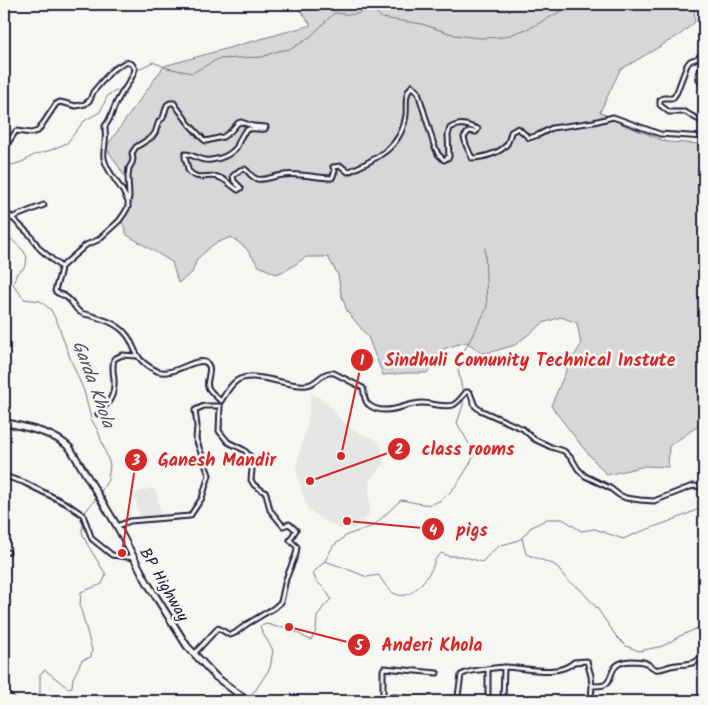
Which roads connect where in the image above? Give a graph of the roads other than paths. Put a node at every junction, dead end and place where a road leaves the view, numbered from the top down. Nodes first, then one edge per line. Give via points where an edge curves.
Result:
1 (704, 50) edge
2 (704, 65) edge
3 (704, 72) edge
4 (704, 122) edge
5 (704, 137) edge
6 (4, 149) edge
7 (128, 201) junction
8 (44, 205) dead end
9 (4, 210) edge
10 (12, 218) junction
11 (61, 267) junction
12 (137, 356) junction
13 (221, 401) junction
14 (220, 406) junction
15 (98, 414) dead end
16 (4, 422) edge
17 (4, 476) edge
18 (704, 487) edge
19 (117, 526) junction
20 (134, 559) junction
21 (704, 650) edge
22 (194, 654) junction
23 (504, 667) junction
24 (488, 669) junction
25 (437, 673) dead end
26 (592, 686) junction
27 (383, 700) edge
28 (413, 700) edge
29 (248, 701) edge
30 (440, 701) edge
31 (448, 701) edge
32 (454, 701) edge
33 (488, 701) edge
34 (503, 701) edge
35 (590, 701) edge

1 - 4 street via 687,65 673,98 663,98 660,105 669,112 685,112
2 - 3 street via 698,74 701,82
5 - 7 street via 660,134 613,117 552,128 530,138 518,128 511,132 508,144 501,150 472,158 464,137 469,131 478,129 456,124 450,128 449,158 444,160 434,145 418,92 412,86 408,91 406,115 397,140 368,163 348,172 341,166 333,167 332,178 292,174 259,180 245,169 240,170 233,176 241,188 238,190 217,177 193,176 188,170 185,154 209,161 226,156 234,150 244,132 265,129 266,126 241,122 223,137 206,140 170,103 152,137 132,153
6 - 7 street via 16,131 38,131 56,104 85,104 112,70 126,62 132,64 135,70 131,80 104,126 103,151 108,169
7 - 11 street via 128,207 118,221
8 - 10 street
9 - 10 street
10 - 11 street
11 - 12 street via 55,291 67,297 75,308 85,314 116,325 127,334
12 - 13 street via 160,372 206,363 210,370 208,387
12 - 15 street via 122,355 114,359 113,395
13 - 14 street
13 - 18 street via 242,378 253,377 296,386 310,385 329,372 363,388 365,401 376,409 421,403 451,406 468,392 480,410 564,451 585,476 626,498 654,501 690,487
14 - 19 street via 204,406 195,410 196,439 209,475 202,498 190,516 130,521
14 - 22 street via 219,431 228,442 253,459 251,480 266,493 270,510 283,526 289,524 296,530 290,540 297,546 281,602 235,633 230,635 218,628
16 - 19 highway, BP Highway via 63,441
17 - 20 street via 67,504 83,515 92,539 112,555
19 - 20 highway, BP Highway
20 - 22 highway, BP Highway
21 - 26 street via 694,663 661,669 647,663 621,662 606,684
22 - 29 highway, BP Highway via 216,677
23 - 24 street
23 - 26 street via 558,670 574,662 586,661
23 - 34 street
24 - 32 street via 470,670 461,675 458,696
24 - 33 street
25 - 27 street via 384,668
26 - 35 street
27 - 28 street via 394,697
28 - 30 street
30 - 31 street

